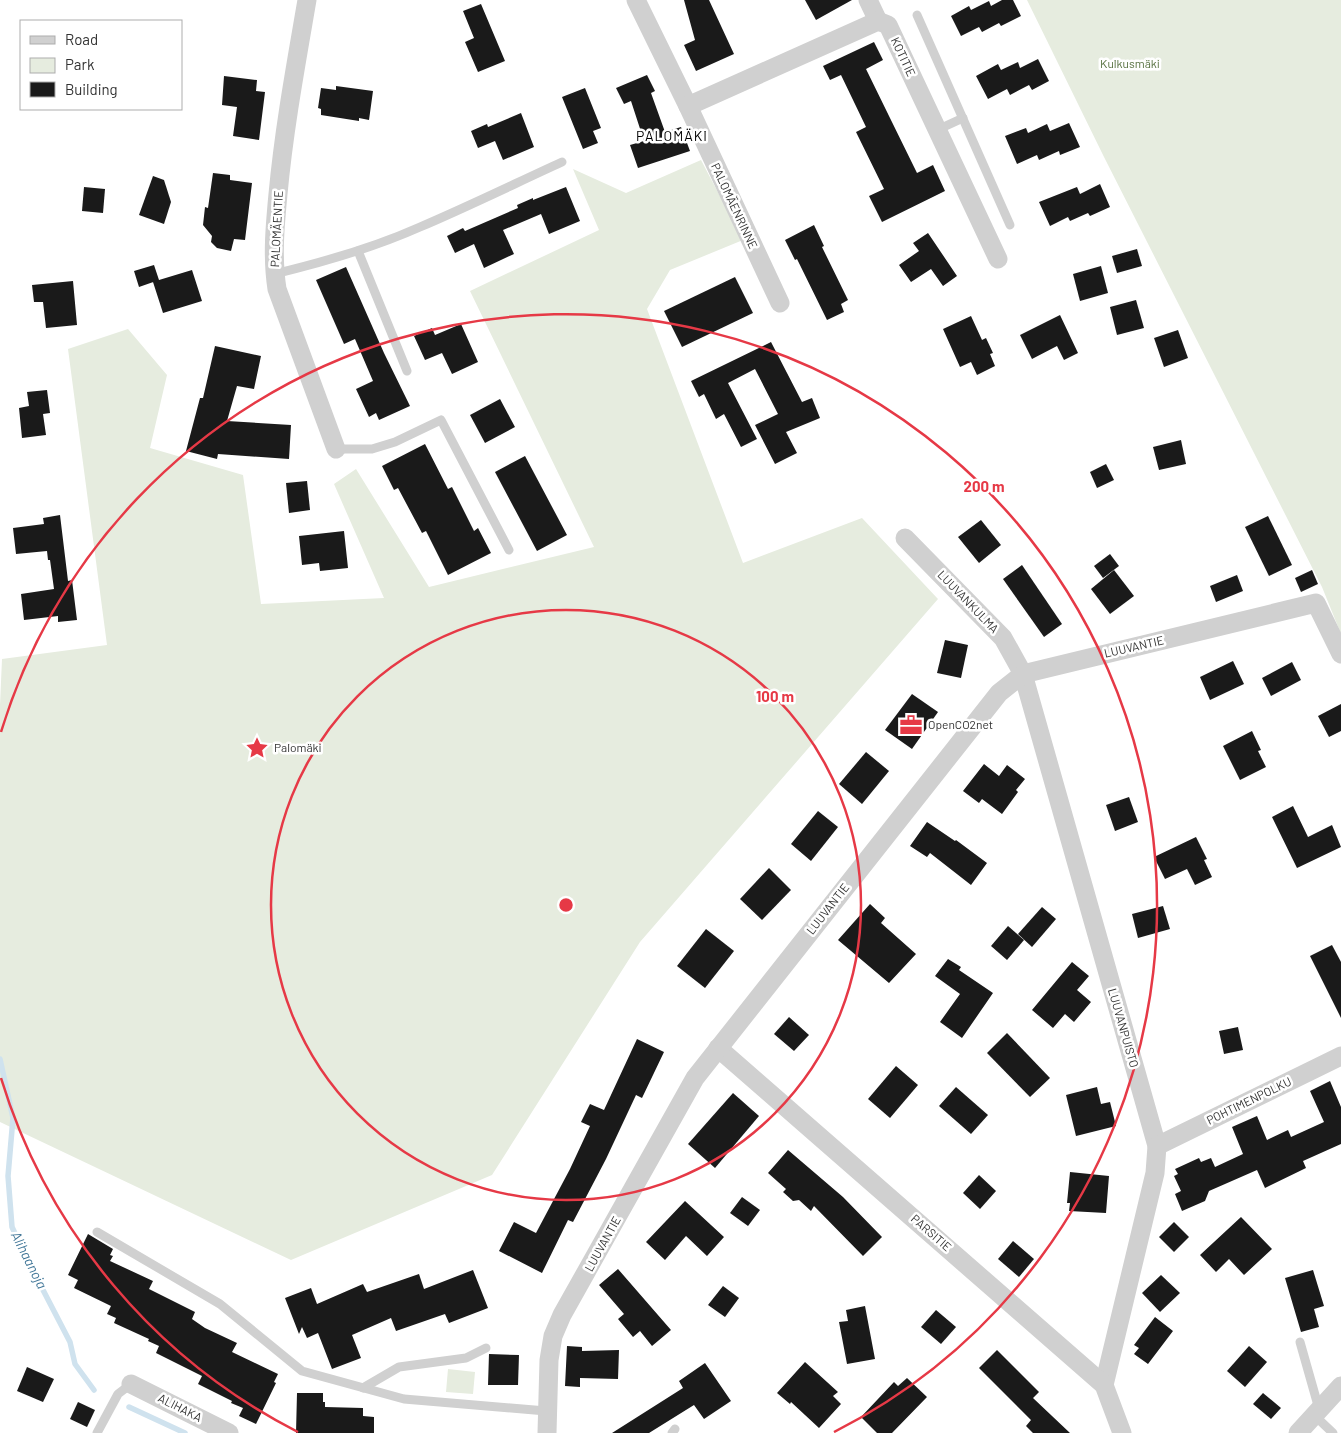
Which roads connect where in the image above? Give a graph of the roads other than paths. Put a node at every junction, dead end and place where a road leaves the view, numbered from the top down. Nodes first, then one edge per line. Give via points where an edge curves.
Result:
1 (307, 0) edge
2 (636, 0) edge
3 (868, 0) edge
4 (917, 15) dead end
5 (878, 21) junction
6 (688, 106) junction
7 (963, 118) junction
8 (936, 130) junction
9 (562, 162) dead end
10 (1010, 225) dead end
11 (358, 251) junction
12 (998, 259) dead end
13 (274, 274) junction
14 (780, 303) dead end
15 (407, 371) dead end
16 (336, 449) joint
17 (904, 538) dead end
18 (509, 550) dead end
19 (1341, 654) edge
20 (1023, 674) junction
21 (718, 1048) junction
22 (1341, 1056) edge
23 (1156, 1146) junction
24 (96, 1232) dead end
25 (1300, 1342) dead end
26 (486, 1348) dead end
27 (131, 1384) joint
28 (1104, 1385) junction
29 (1341, 1386) edge
30 (363, 1388) junction
31 (546, 1411) junction
32 (1316, 1412) junction
33 (221, 1431) edge
34 (96, 1433) edge
35 (546, 1433) edge
36 (1122, 1433) edge
37 (1298, 1433) edge
38 (1333, 1433) edge

1 - 13 street, PALOMÄENTIE via 280,169 273,244
2 - 6 street, PALOMÄENRINNE
3 - 5 street, KOTITIE
4 - 7 lane
5 - 6 street
5 - 8 street, KOTITIE via 888,25
6 - 14 street, PALOMÄENRINNE
7 - 8 lane
7 - 10 lane
8 - 12 street, KOTITIE
9 - 11 lane via 418,228
11 - 13 lane
11 - 15 lane
13 - 16 street, PALOMÄENTIE
16 - 18 lane via 372,449 441,420
17 - 20 street, LUUVANKULMA via 1003,638
19 - 20 street, LUUVANTIE via 1316,603
20 - 21 street, LUUVANTIE via 999,693
20 - 23 street, LUUVANPUISTO
21 - 28 street, PARSITIE
21 - 31 street, LUUVANTIE via 695,1078 557,1326 548,1360
22 - 23 street, POHTIMENPOLKU
23 - 28 street, LUUVANPUISTO via 1154,1173
24 - 30 lane via 220,1304 302,1371
25 - 32 lane
26 - 30 lane via 466,1358 399,1368
27 - 33 street, ALIHAKA
27 - 34 lane via 118,1394
28 - 36 street, PARSITIE
29 - 32 street
30 - 31 lane via 404,1399
31 - 35 street, LUUVANTIE
32 - 37 street
32 - 38 lane

